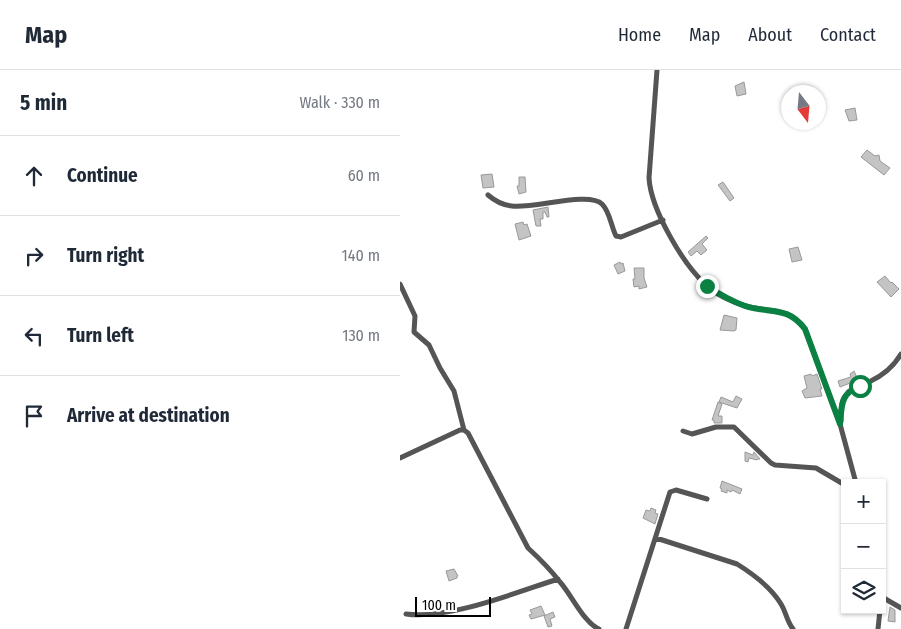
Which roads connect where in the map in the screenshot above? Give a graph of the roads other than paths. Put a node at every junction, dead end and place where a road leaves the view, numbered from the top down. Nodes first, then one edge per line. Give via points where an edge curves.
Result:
1 (657, 70) edge
2 (488, 196) dead end
3 (663, 220) junction
4 (400, 284) edge
5 (901, 354) edge
6 (840, 424) junction
7 (464, 430) junction
8 (683, 431) dead end
9 (400, 458) edge
10 (855, 479) edge
11 (841, 483) edge
12 (707, 499) dead end
13 (656, 538) junction
14 (558, 579) junction
15 (886, 599) edge
16 (901, 608) edge
17 (406, 614) dead end
18 (880, 614) edge
19 (600, 629) edge
20 (626, 629) edge
21 (793, 629) edge
22 (878, 629) edge

1 - 3 street via 649,178
2 - 3 street via 512,206 584,199 598,201 607,210 616,236 621,237
3 - 6 street via 683,258 707,286 747,306 784,312 800,322
4 - 7 street via 416,316 414,332 429,345 454,391
5 - 6 street via 877,378 850,390 842,403
6 - 10 street
7 - 9 street
7 - 14 street via 491,474 526,543
8 - 11 street via 692,434 716,427 734,428 770,463 816,468
12 - 13 street via 676,490 670,492
13 - 20 street
13 - 21 street via 744,568 778,600
14 - 17 street via 458,609 419,616
14 - 19 street via 592,624
15 - 16 street
18 - 22 street

